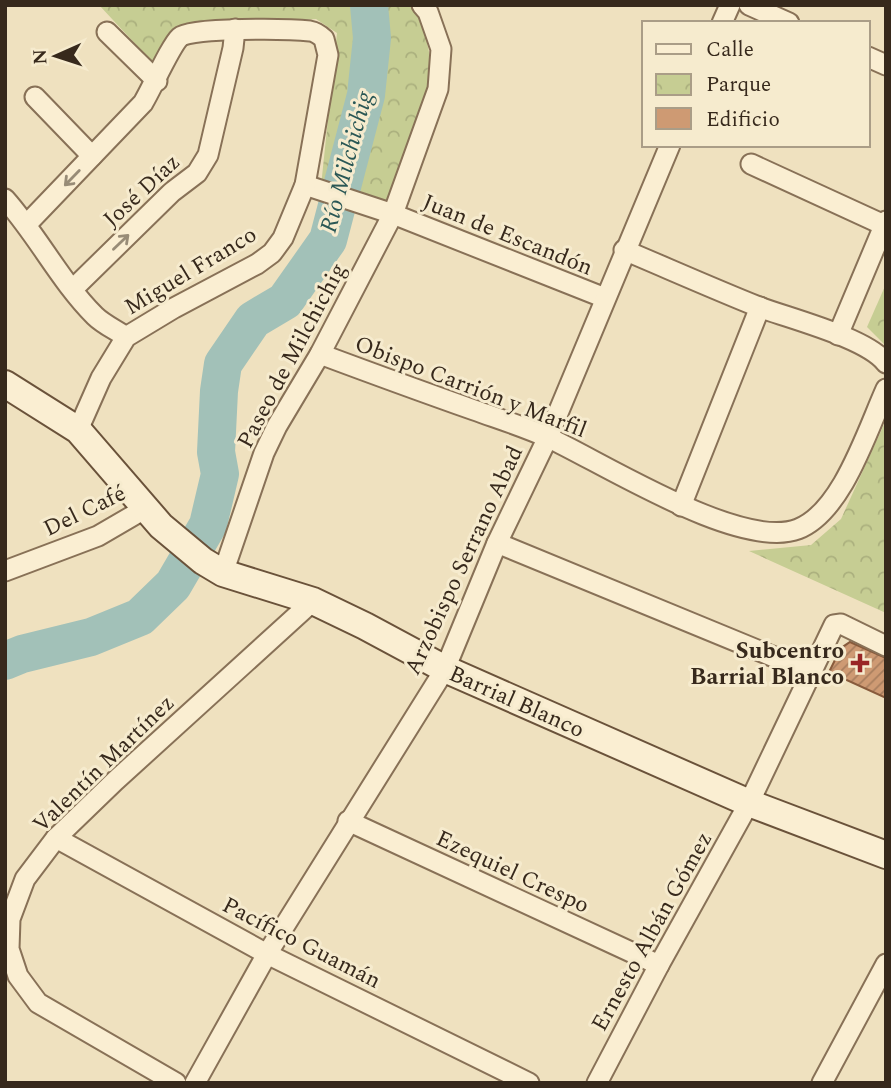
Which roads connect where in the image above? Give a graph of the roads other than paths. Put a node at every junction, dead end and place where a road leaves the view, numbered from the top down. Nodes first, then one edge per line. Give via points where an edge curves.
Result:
1 (422, 5) edge
2 (730, 5) edge
3 (749, 5) edge
4 (723, 21) edge
5 (785, 21) edge
6 (234, 29) junction
7 (107, 32) dead end
8 (870, 58) edge
9 (886, 65) edge
10 (157, 81) junction
11 (35, 97) dead end
12 (669, 147) edge
13 (92, 156) junction
14 (751, 164) dead end
15 (313, 187) junction
16 (5, 199) edge
17 (393, 214) junction
18 (27, 224) junction
19 (885, 224) edge
20 (624, 250) junction
21 (73, 289) junction
22 (605, 299) junction
23 (760, 307) junction
24 (838, 335) junction
25 (127, 337) junction
26 (320, 354) junction
27 (886, 363) edge
28 (5, 384) edge
29 (886, 389) edge
30 (78, 430) junction
31 (548, 437) junction
32 (681, 506) junction
33 (153, 517) junction
34 (497, 543) junction
35 (213, 567) junction
36 (5, 571) edge
37 (313, 601) junction
38 (886, 646) edge
39 (445, 669) junction
40 (813, 673) junction
41 (749, 803) junction
42 (348, 821) junction
43 (56, 838) junction
44 (886, 855) edge
45 (267, 954) junction
46 (886, 964) edge
47 (659, 965) junction
48 (176, 1083) edge
49 (195, 1083) edge
50 (529, 1083) edge
51 (597, 1083) edge
52 (822, 1083) edge

1 - 17 street, Paseo de Milchichig via 440,49 438,89
2 - 4 street
3 - 5 street
6 - 10 street, Miguel Franco via 184,33
6 - 15 street, Miguel Franco via 312,31 324,39 328,55
21 -> 6 street, José Díaz via 197,173 208,155
7 - 10 street
8 - 9 street
10 - 13 street
11 - 13 street
12 - 20 street, Arzobispo Serrano Abad
13 -> 18 street
14 - 19 street
15 - 17 street, Juan de Escandón
15 - 25 street, Miguel Franco via 272,253
16 - 18 street
17 - 22 street, Juan de Escandón
17 - 26 street, Paseo de Milchichig
18 - 21 street
19 - 24 street
20 - 22 street, Arzobispo Serrano Abad
20 - 23 street
21 - 25 street via 96,318
22 - 31 street, Arzobispo Serrano Abad
23 - 24 street
23 - 32 street
24 - 27 street via 878,353
25 - 30 street, Miguel Franco via 101,378
26 - 31 street, Obispo Carrión y Marfil
26 - 35 street, Paseo de Milchichig via 276,426
28 - 30 street, Barrial Blanco
29 - 32 street, Obispo Carrión y Marfil via 839,493 820,516 797,530 741,527
30 - 33 street, Barrial Blanco
31 - 32 street, Obispo Carrión y Marfil
31 - 34 street, Arzobispo Serrano Abad
33 - 35 street, Barrial Blanco
33 - 36 street, Del Café
34 - 39 street, Arzobispo Serrano Abad
34 - 40 street
35 - 37 street, Barrial Blanco
37 - 39 street, Barrial Blanco
37 - 43 street, Valentín Martínez
38 - 40 street, Ernesto Albán Gómez via 841,624 834,625
39 - 41 street, Barrial Blanco
39 - 42 street, Arzobispo Serrano Abad
40 - 41 street, Ernesto Albán Gómez
41 - 44 street, Barrial Blanco
41 - 47 street, Ernesto Albán Gómez
42 - 45 street, Arzobispo Serrano Abad
42 - 47 street, Ezequiel Crespo
43 - 45 street, Pacífico Guamán
43 - 48 street, Valentín Martínez via 25,879 10,919 9,949 18,976 37,1003
45 - 49 street, Arzobispo Serrano Abad
45 - 50 street, Pacífico Guamán
46 - 52 street
47 - 51 street, Ernesto Albán Gómez

